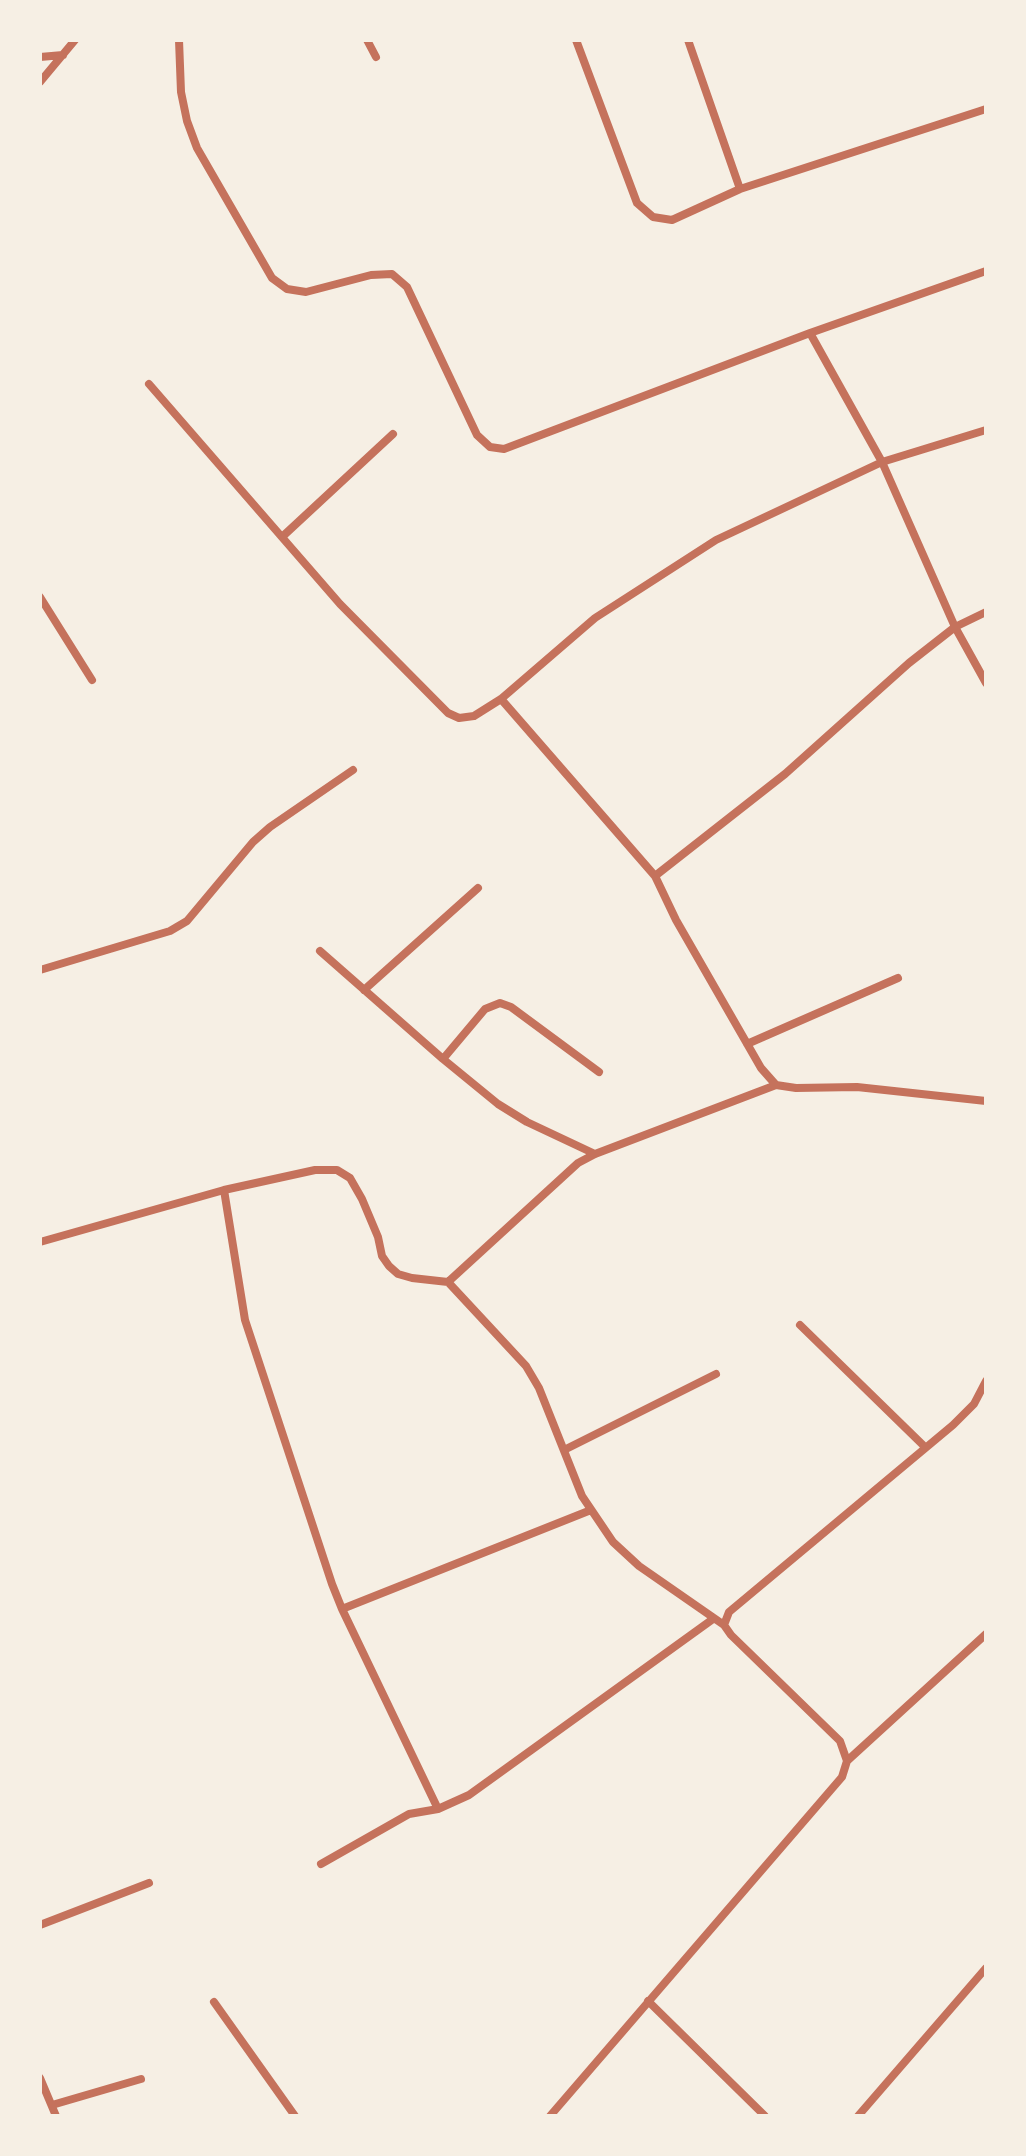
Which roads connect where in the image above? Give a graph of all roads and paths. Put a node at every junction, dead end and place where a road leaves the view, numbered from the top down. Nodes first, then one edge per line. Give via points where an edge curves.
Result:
1 (75, 40) edge
2 (179, 40) edge
3 (367, 40) edge
4 (576, 40) edge
5 (688, 40) edge
6 (63, 55) junction
7 (40, 57) edge
8 (376, 57) dead end
9 (40, 82) edge
10 (986, 109) edge
11 (740, 189) junction
12 (986, 271) edge
13 (810, 333) junction
14 (149, 384) dead end
15 (986, 430) edge
16 (393, 434) dead end
17 (882, 462) junction
18 (282, 537) junction
19 (40, 597) edge
20 (986, 612) edge
21 (955, 627) junction
22 (92, 680) dead end
23 (986, 683) edge
24 (501, 699) junction
25 (353, 770) dead end
26 (655, 876) junction
27 (478, 888) dead end
28 (320, 951) dead end
29 (40, 970) edge
30 (898, 978) dead end
31 (364, 990) junction
32 (747, 1044) junction
33 (443, 1059) junction
34 (599, 1072) dead end
35 (776, 1085) junction
36 (986, 1101) edge
37 (595, 1154) junction
38 (224, 1190) junction
39 (40, 1242) edge
40 (448, 1282) junction
41 (800, 1325) dead end
42 (716, 1374) dead end
43 (986, 1381) edge
44 (925, 1447) junction
45 (564, 1450) junction
46 (591, 1510) junction
47 (342, 1609) junction
48 (713, 1619) junction
49 (724, 1625) junction
50 (986, 1634) edge
51 (847, 1761) junction
52 (438, 1809) junction
53 (321, 1864) dead end
54 (149, 1883) dead end
55 (40, 1925) edge
56 (986, 1968) edge
57 (648, 2001) junction
58 (214, 2002) dead end
59 (40, 2078) edge
60 (141, 2079) dead end
61 (52, 2105) junction
62 (56, 2116) edge
63 (295, 2116) edge
64 (550, 2116) edge
65 (765, 2116) edge
66 (858, 2116) edge

1 - 6 street
2 - 13 street via 181,92 197,148 272,278 287,289 306,292 392,274 407,287 477,435 490,447 504,449
3 - 8 street
4 - 11 street via 637,203 653,217 672,220
5 - 11 street
6 - 7 street
6 - 9 street
10 - 11 street
12 - 13 street
13 - 17 street
14 - 18 street
15 - 17 street
16 - 18 street
17 - 21 street
17 - 24 street via 716,540 595,618
18 - 24 street via 448,713 474,716
19 - 22 street
20 - 21 street
21 - 23 street
21 - 26 street via 785,774
24 - 26 street
25 - 29 street via 253,842 187,921 170,931
26 - 32 street
27 - 31 street
28 - 31 street
30 - 32 street
31 - 33 street
32 - 35 street
33 - 34 street via 485,1009 500,1003
33 - 37 street via 498,1104
35 - 36 street via 857,1087
35 - 37 street
37 - 40 street via 578,1163
38 - 39 street
38 - 40 street via 337,1170 350,1178 362,1199 389,1266 412,1278
38 - 47 street via 245,1320
40 - 45 street via 526,1366
41 - 44 street
42 - 45 street
43 - 44 street via 974,1404
44 - 49 street via 729,1612
45 - 46 street
46 - 47 street
46 - 48 street via 613,1542 639,1566
47 - 52 street
48 - 49 street
48 - 52 street via 502,1773
49 - 51 street via 840,1741
50 - 51 street
51 - 57 street via 842,1777
52 - 53 street via 409,1814
54 - 55 street
56 - 66 street
57 - 64 street
57 - 65 street
58 - 63 street
59 - 61 street
60 - 61 street
61 - 62 street

